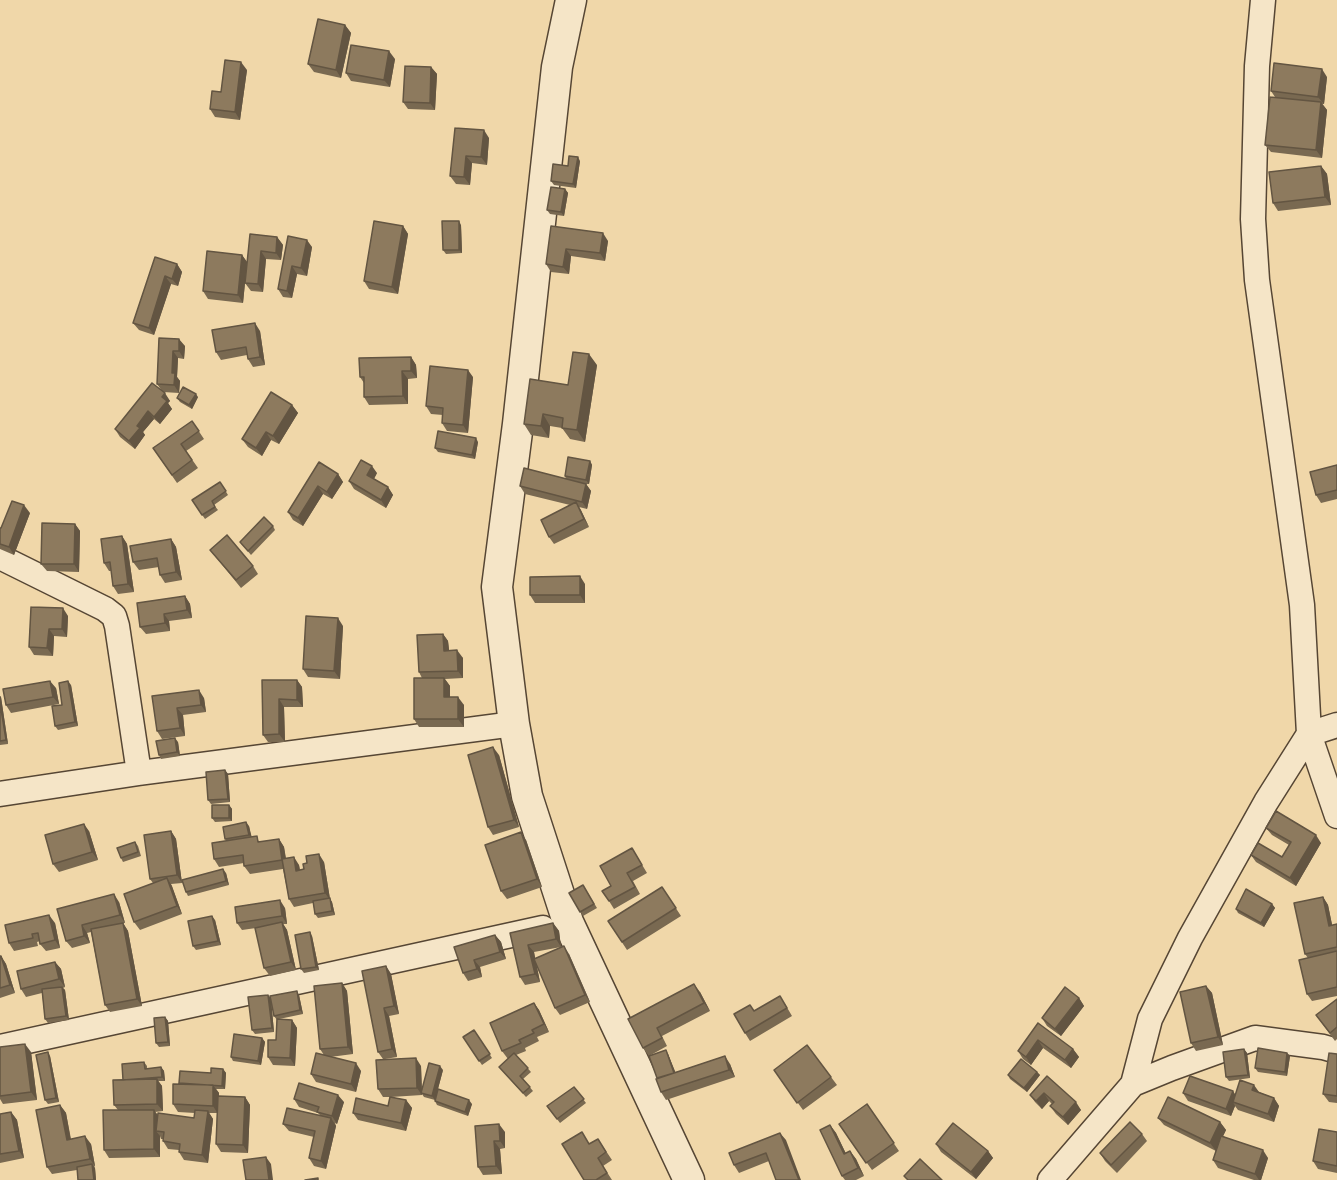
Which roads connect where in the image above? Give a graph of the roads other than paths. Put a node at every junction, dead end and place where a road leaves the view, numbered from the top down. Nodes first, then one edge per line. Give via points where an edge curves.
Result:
1 (571, 0) edge
2 (1263, 0) edge
3 (0, 558) edge
4 (514, 724) junction
5 (1337, 725) edge
6 (1309, 734) junction
7 (139, 773) junction
8 (0, 794) edge
9 (1337, 816) edge
10 (568, 922) junction
11 (0, 1047) edge
12 (1337, 1051) edge
13 (1133, 1084) junction
14 (689, 1180) edge
15 (1050, 1180) edge

1 - 4 street via 556,67 497,587
2 - 6 street via 1253,219 1257,280 1302,605
3 - 7 street via 114,616
4 - 7 street
4 - 10 street via 526,796
5 - 6 street
6 - 9 street
6 - 13 street via 1190,938 1150,1019
7 - 8 street
10 - 11 street
10 - 14 street
12 - 13 street via 1255,1038
13 - 15 street

